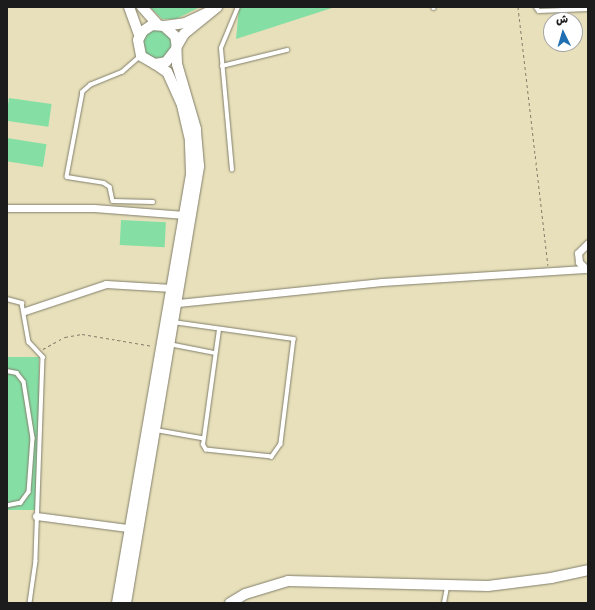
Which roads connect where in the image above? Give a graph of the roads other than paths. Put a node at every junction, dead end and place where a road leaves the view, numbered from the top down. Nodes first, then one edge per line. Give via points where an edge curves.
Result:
1 (130, 7) edge
2 (142, 7) edge
3 (238, 7) edge
4 (536, 7) edge
5 (580, 7) edge
6 (215, 9) edge
7 (588, 9) edge
8 (161, 25) junction
9 (139, 35) junction
10 (176, 48) junction
11 (287, 50) dead end
12 (141, 56) junction
13 (155, 64) junction
14 (222, 66) junction
15 (232, 170) dead end
16 (153, 202) dead end
17 (7, 208) edge
18 (185, 215) junction
19 (588, 243) edge
20 (579, 262) junction
21 (557, 269) junction
22 (586, 269) edge
23 (172, 288) junction
24 (7, 299) edge
25 (178, 303) junction
26 (25, 311) junction
27 (170, 321) junction
28 (219, 330) junction
29 (165, 345) junction
30 (215, 353) junction
31 (7, 371) edge
32 (152, 429) junction
33 (202, 438) junction
34 (7, 506) edge
35 (36, 516) junction
36 (135, 529) junction
37 (588, 570) edge
38 (447, 587) junction
39 (30, 603) edge
40 (117, 603) edge
41 (126, 603) edge
42 (230, 603) edge
43 (444, 603) edge

1 - 9 street
2 - 8 street
3 - 14 lane via 221,48
4 - 5 lane via 539,11
5 - 7 lane
6 - 8 street via 185,23
6 - 10 street via 184,34
8 - 9 street via 147,27
8 - 10 street via 172,32
9 - 12 street via 137,46
10 - 13 street via 170,59
10 - 25 street via 196,129 199,166
11 - 14 lane
12 - 13 street
12 - 16 lane via 123,72 94,83 83,92 67,177 104,183 110,187 113,201
13 - 18 street via 170,76 188,128 192,162
14 - 15 lane
17 - 18 street via 94,208
18 - 23 street
19 - 20 street via 580,249
20 - 21 street
20 - 22 street
21 - 22 street
21 - 25 street via 286,290
23 - 26 street via 106,284
23 - 27 street
24 - 26 lane via 21,301
25 - 27 street
26 - 35 lane via 29,342 40,353 43,364
27 - 28 lane
27 - 29 street
28 - 30 lane
28 - 33 lane via 294,339 281,444 272,457 206,450
29 - 30 lane
29 - 32 street
30 - 33 lane
31 - 34 lane via 17,373 24,382 33,438 30,492 21,503
32 - 33 lane
32 - 36 street
35 - 36 street
35 - 39 lane via 36,561
36 - 40 street
36 - 41 street
37 - 38 street via 524,582
38 - 42 street via 288,581 245,594
38 - 43 lane

